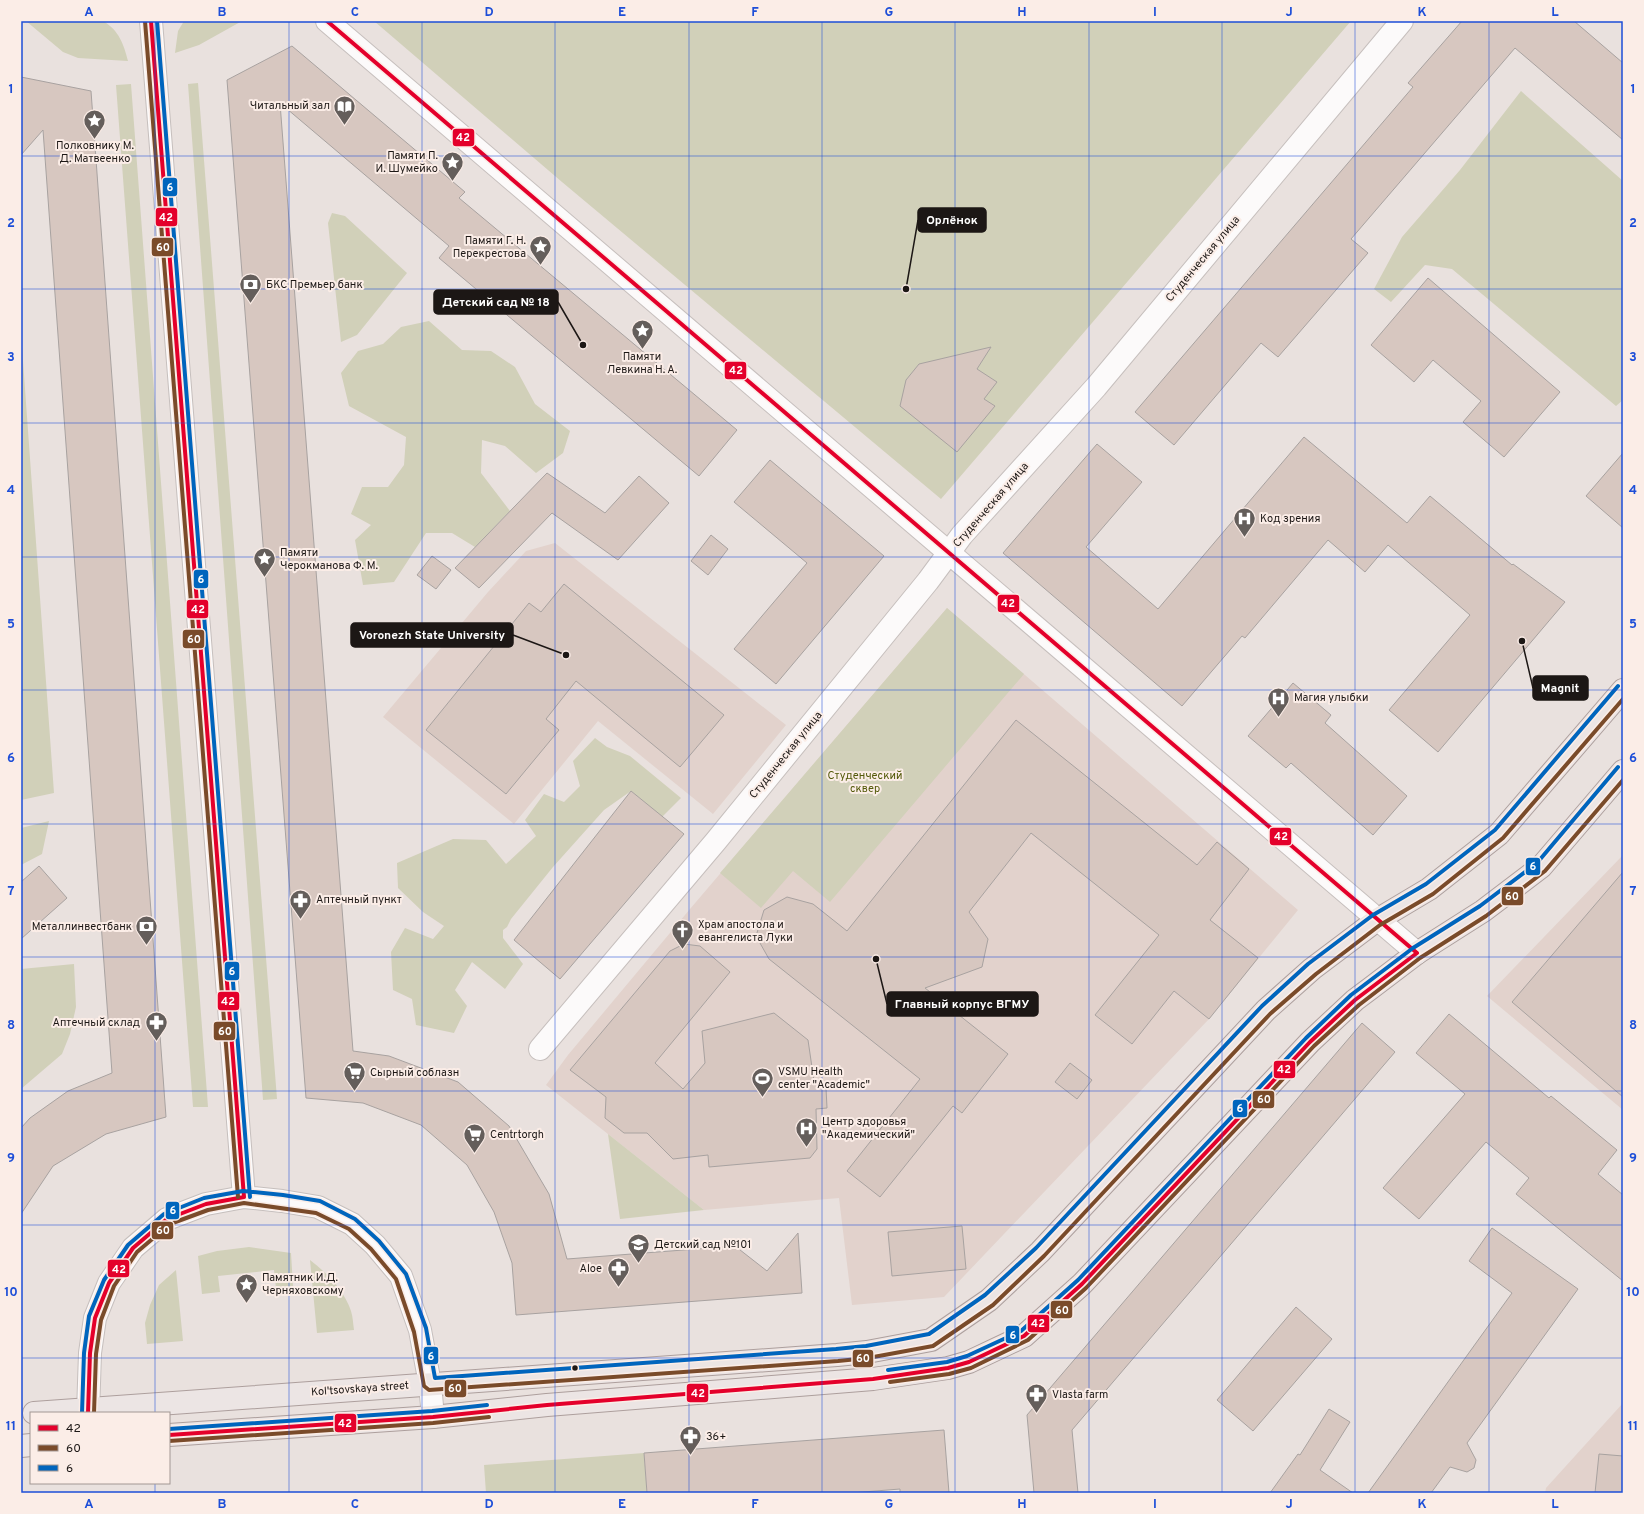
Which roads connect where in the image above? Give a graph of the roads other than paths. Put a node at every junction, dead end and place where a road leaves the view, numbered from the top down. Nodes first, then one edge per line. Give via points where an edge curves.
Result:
1 (151, 21) edge
2 (327, 21) edge
3 (1402, 21) edge
4 (949, 554) junction
5 (1623, 690) edge
6 (1623, 771) edge
7 (1377, 920) junction
8 (1416, 953) junction
9 (540, 1049) dead end
10 (244, 1197) junction
11 (430, 1384) junction
12 (88, 1411) edge
13 (61, 1412) edge
14 (433, 1417) junction
15 (170, 1434) edge

1 - 10 street
2 - 4 street
3 - 4 street, Студенческая улица via 1096,387 962,535
4 - 7 street
4 - 9 street, Студенческая улица via 716,841
5 - 7 main road, Kol'tsovskaya street via 1499,834 1429,889
6 - 8 main road via 1541,867 1483,911
7 - 8 street
7 - 11 main road, Kol'tsovskaya street via 1312,970 1266,1010 1040,1252 989,1300 931,1340 837,1355
8 - 14 main road via 1355,1000 1310,1042 1082,1284 1024,1336 970,1362 948,1368 873,1379 548,1405
10 - 11 street via 318,1207 352,1224 375,1244 401,1276 420,1330
10 - 12 street via 206,1204 167,1219 133,1248 109,1283 95,1318 90,1353
11 - 12 main road, Kol'tsovskaya street
11 - 14 street
12 - 13 main road, Kol'tsovskaya street
14 - 15 main road

